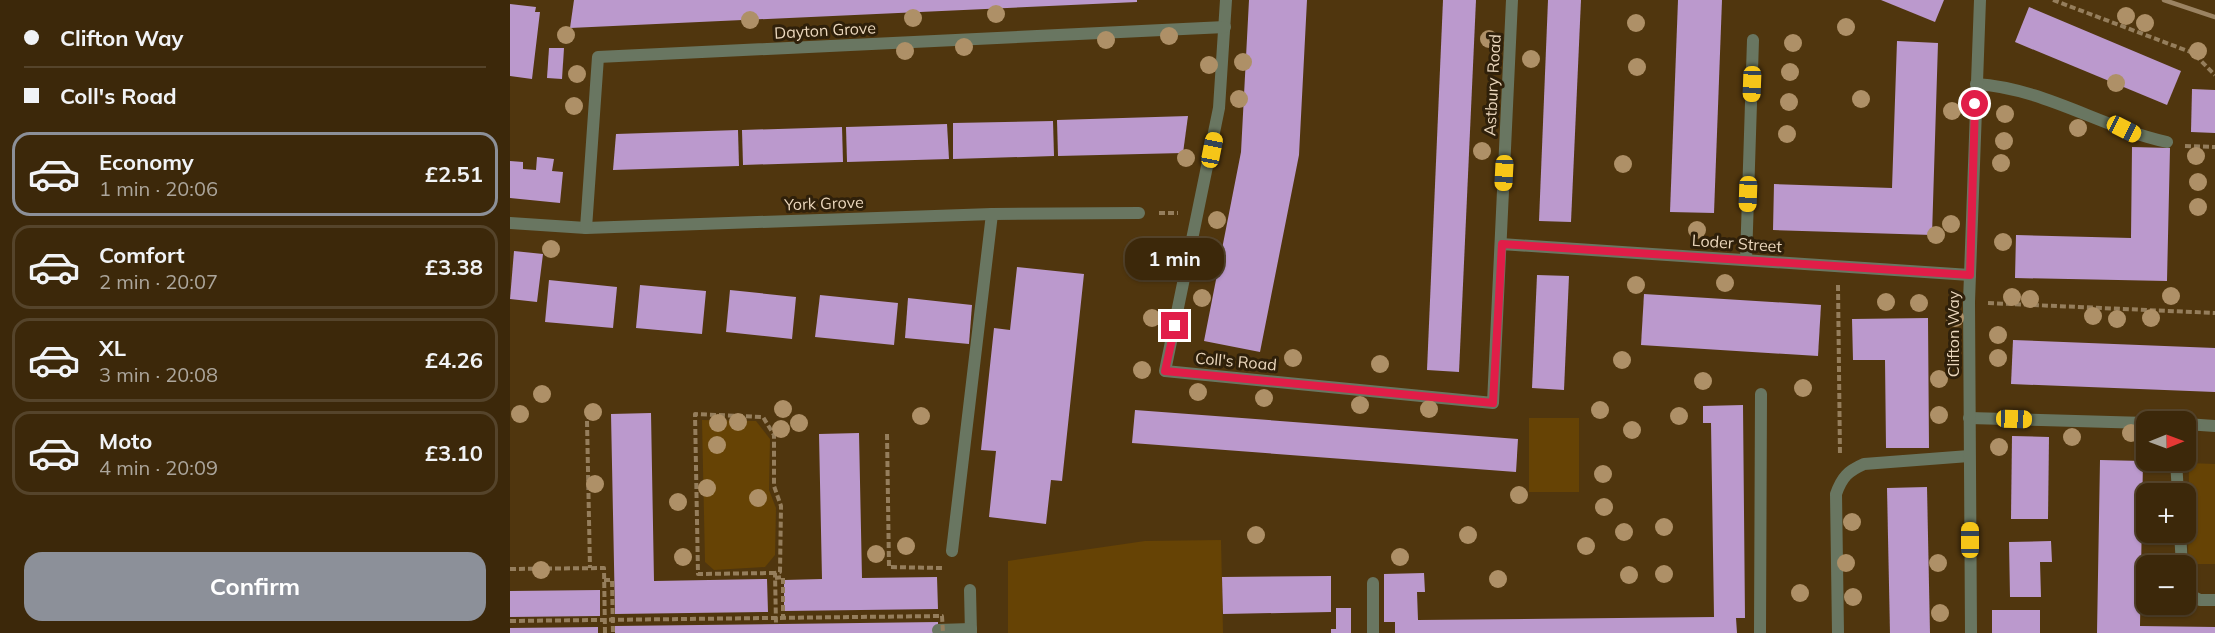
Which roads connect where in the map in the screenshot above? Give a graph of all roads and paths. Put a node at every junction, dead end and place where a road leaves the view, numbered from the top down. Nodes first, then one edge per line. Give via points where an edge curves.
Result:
1 (1226, 0) edge
2 (1512, 0) edge
3 (1980, 0) edge
4 (2053, 0) edge
5 (1226, 27) junction
6 (1753, 40) dead end
7 (2215, 75) edge
8 (1976, 84) junction
9 (2167, 142) joint
10 (2215, 147) edge
11 (1139, 213) joint
12 (1200, 213) junction
13 (992, 214) junction
14 (510, 223) edge
15 (586, 228) junction
16 (1502, 244) junction
17 (1746, 260) junction
18 (1838, 266) junction
19 (1970, 275) junction
20 (1969, 302) junction
21 (2215, 313) edge
22 (1761, 394) dead end
23 (1969, 417) junction
24 (587, 421) dead end
25 (2136, 423) edge
26 (2196, 425) edge
27 (2215, 426) edge
28 (887, 434) dead end
29 (1969, 456) junction
30 (1841, 480) junction
31 (952, 551) dead end
32 (510, 568) edge
33 (590, 568) junction
34 (947, 568) dead end
35 (775, 575) junction
36 (604, 580) junction
37 (1373, 583) dead end
38 (970, 590) dead end
39 (2196, 598) edge
40 (2215, 600) edge
41 (783, 617) junction
42 (613, 620) junction
43 (510, 621) edge
44 (776, 624) dead end
45 (971, 631) edge
46 (604, 632) edge
47 (940, 632) edge
48 (613, 633) edge
49 (1373, 633) edge
50 (1760, 633) edge
51 (1838, 633) edge
52 (1971, 633) edge

1 - 5 street
2 - 16 street, Astbury Road
3 - 8 street, Clifton Way
4 - 7 path via 2193,53
5 - 12 street, Coll's Road via 1219,108
5 - 15 street, Dayton Grove via 598,57
6 - 17 street
8 - 9 street via 2021,90 2135,135
8 - 19 street, Clifton Way
9 - 10 path
11 - 12 path
11 - 13 street, York Grove
12 - 16 street, Coll's Road via 1165,371 1493,403
13 - 15 street, York Grove
13 - 31 street
14 - 15 street, York Grove
16 - 17 street, Loder Street
17 - 18 street, Loder Street
18 - 19 street, Loder Street
18 - 30 path
19 - 20 street, Clifton Way
20 - 21 path
20 - 23 street, Clifton Way
22 - 50 street
23 - 25 street
23 - 29 street, Clifton Way
24 - 33 path
26 - 27 street
28 - 34 path via 889,567
29 - 30 street via 1864,465 1849,471
29 - 52 street, Clifton Way
30 - 51 street via 1836,494
32 - 33 path
33 - 36 path via 604,568
35 - 35 path via 698,574 695,414 763,417 774,435 774,486 781,506 780,572
35 - 41 path via 783,577
35 - 44 path
36 - 42 path via 612,580
36 - 46 path
37 - 49 street
38 - 45 street
39 - 40 street
41 - 42 path, bridge
41 - 47 path, bridge via 942,616
42 - 43 path, bridge
42 - 48 path
45 - 47 street

